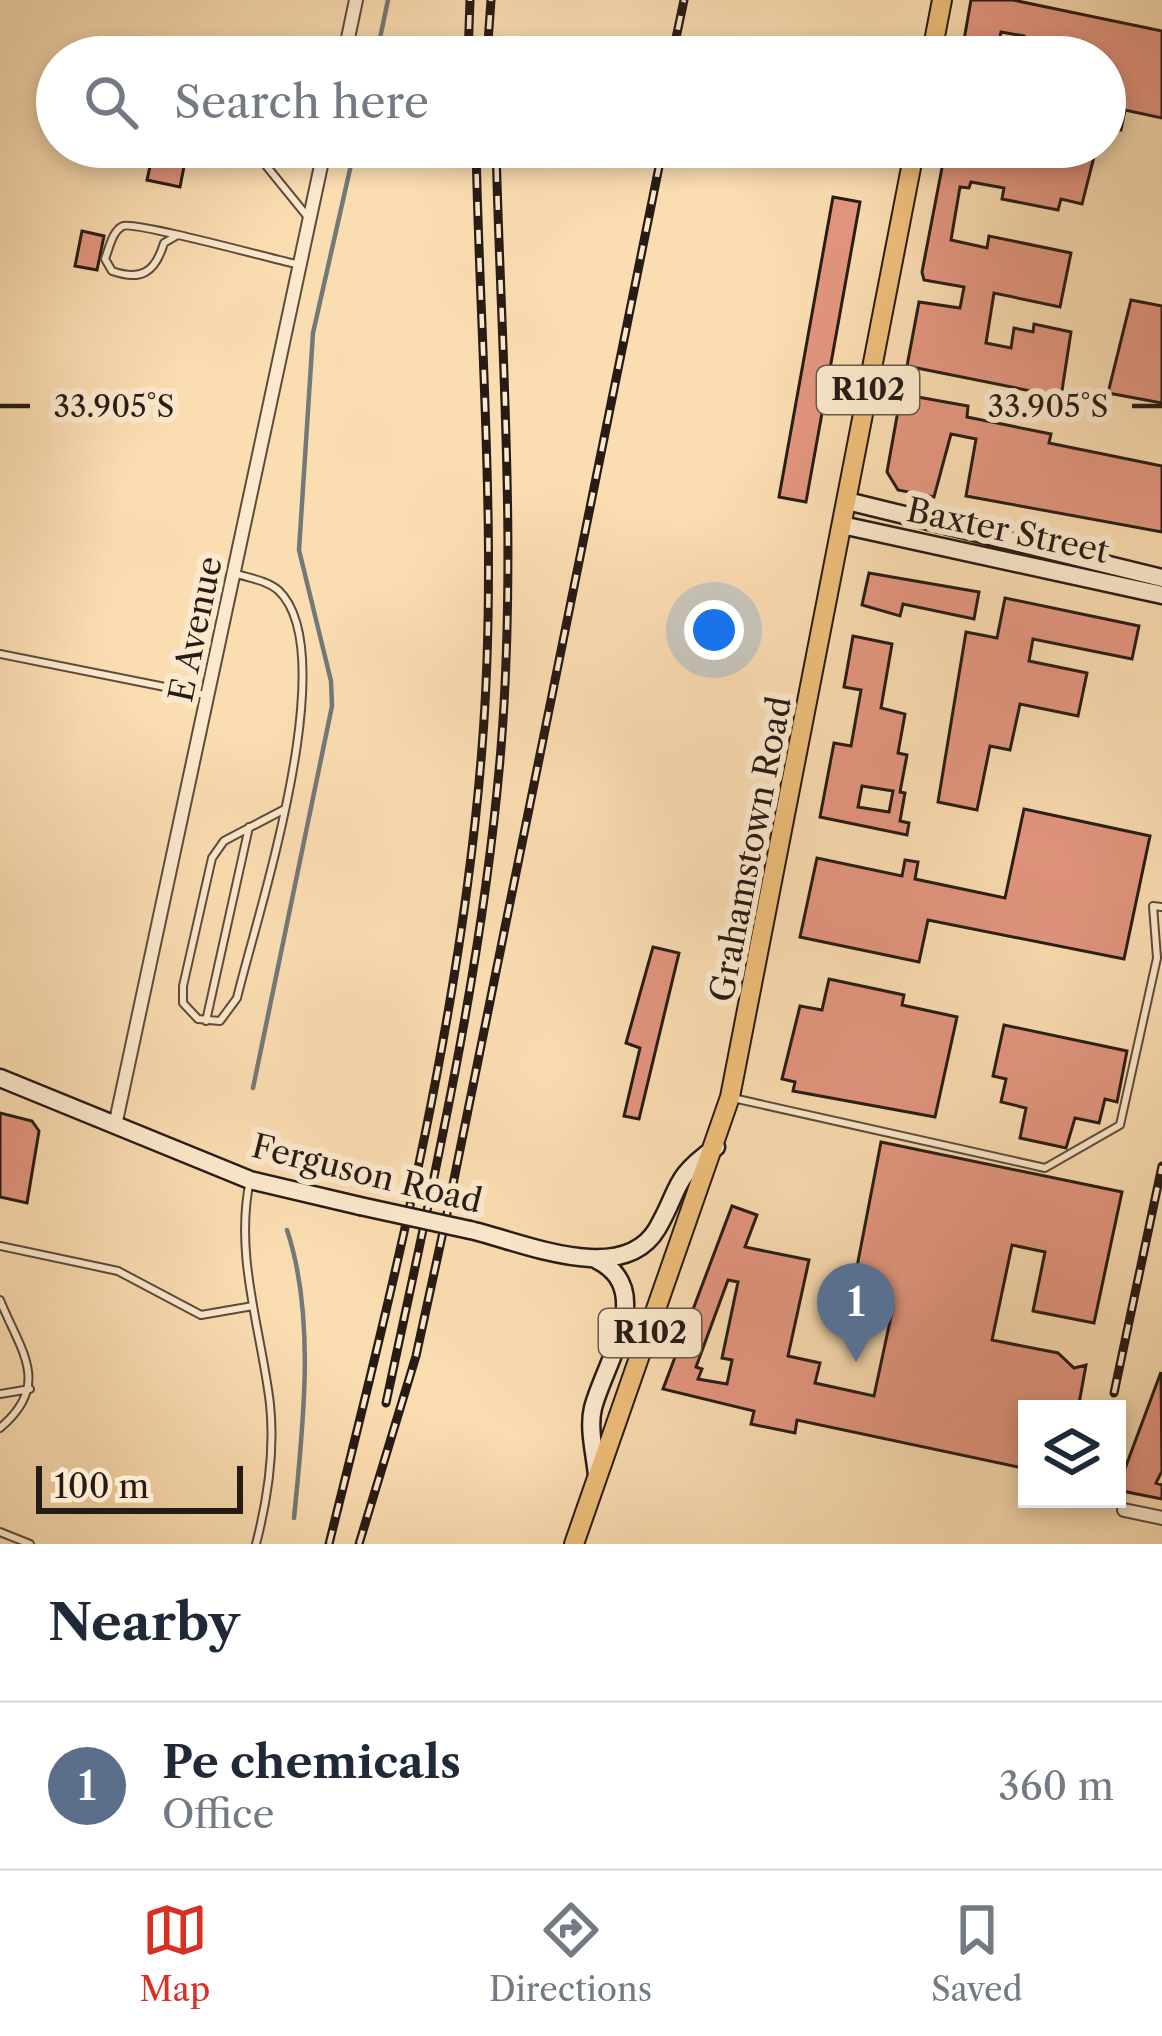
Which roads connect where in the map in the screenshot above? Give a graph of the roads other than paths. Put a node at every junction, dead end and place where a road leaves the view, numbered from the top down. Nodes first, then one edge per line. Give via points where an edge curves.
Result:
1 (356, 0) edge
2 (941, 0) edge
3 (348, 36) edge
4 (935, 36) edge
5 (268, 168) edge
6 (320, 168) edge
7 (911, 168) edge
8 (309, 220) junction
9 (176, 236) junction
10 (300, 265) junction
11 (847, 501) junction
12 (842, 525) junction
13 (234, 573) junction
14 (1162, 578) edge
15 (1162, 595) edge
16 (0, 654) edge
17 (208, 696) junction
18 (285, 809) junction
19 (249, 827) junction
20 (1162, 907) edge
21 (206, 1022) junction
22 (0, 1078) edge
23 (730, 1097) junction
24 (116, 1121) junction
25 (716, 1147) junction
26 (250, 1180) junction
27 (0, 1246) edge
28 (591, 1258) junction
29 (0, 1300) edge
30 (253, 1306) junction
31 (30, 1389) junction
32 (0, 1394) edge
33 (0, 1428) edge
34 (598, 1479) junction
35 (1124, 1510) dead end
36 (1162, 1518) edge
37 (0, 1532) edge
38 (30, 1544) edge
39 (256, 1544) edge
40 (574, 1544) edge

1 - 3 street
2 - 4 main road
5 - 8 lane
6 - 8 street, E Avenue
7 - 11 main road, Grahamstown Road / R102
8 - 10 street, E Avenue
9 - 9 lane via 127,224 105,259 112,271 146,274
9 - 10 lane
10 - 13 street, E Avenue
11 - 12 main road, Grahamstown Road / R102
11 - 14 main road, Baxter Street
12 - 15 main road, Baxter Street
12 - 23 main road, Grahamstown Road / R102
13 - 17 street, E Avenue
13 - 18 lane via 279,591 292,612 302,729
16 - 17 lane
17 - 24 street, E Avenue
18 - 19 lane
18 - 21 lane via 237,998 226,1017
19 - 21 lane
19 - 21 lane via 212,858 186,967 183,1003
20 - 23 lane via 1154,906 1157,958 1120,1125 1045,1168
22 - 24 main road, Ferguson Road
23 - 25 main road, Grahamstown Road / R102
24 - 26 main road, Ferguson Road
25 - 28 main road, Ferguson Road via 681,1174 645,1244
25 - 34 main road, Grahamstown Road / R102
26 - 28 main road, Ferguson Road, bridge
26 - 30 lane via 243,1214
27 - 30 lane via 118,1271 201,1315
28 - 34 main road via 611,1269 626,1304 591,1416
29 - 31 lane
30 - 39 lane via 272,1428
31 - 32 lane
31 - 33 lane
34 - 40 main road, Grahamstown Road / R102
35 - 36 street
37 - 38 lane

